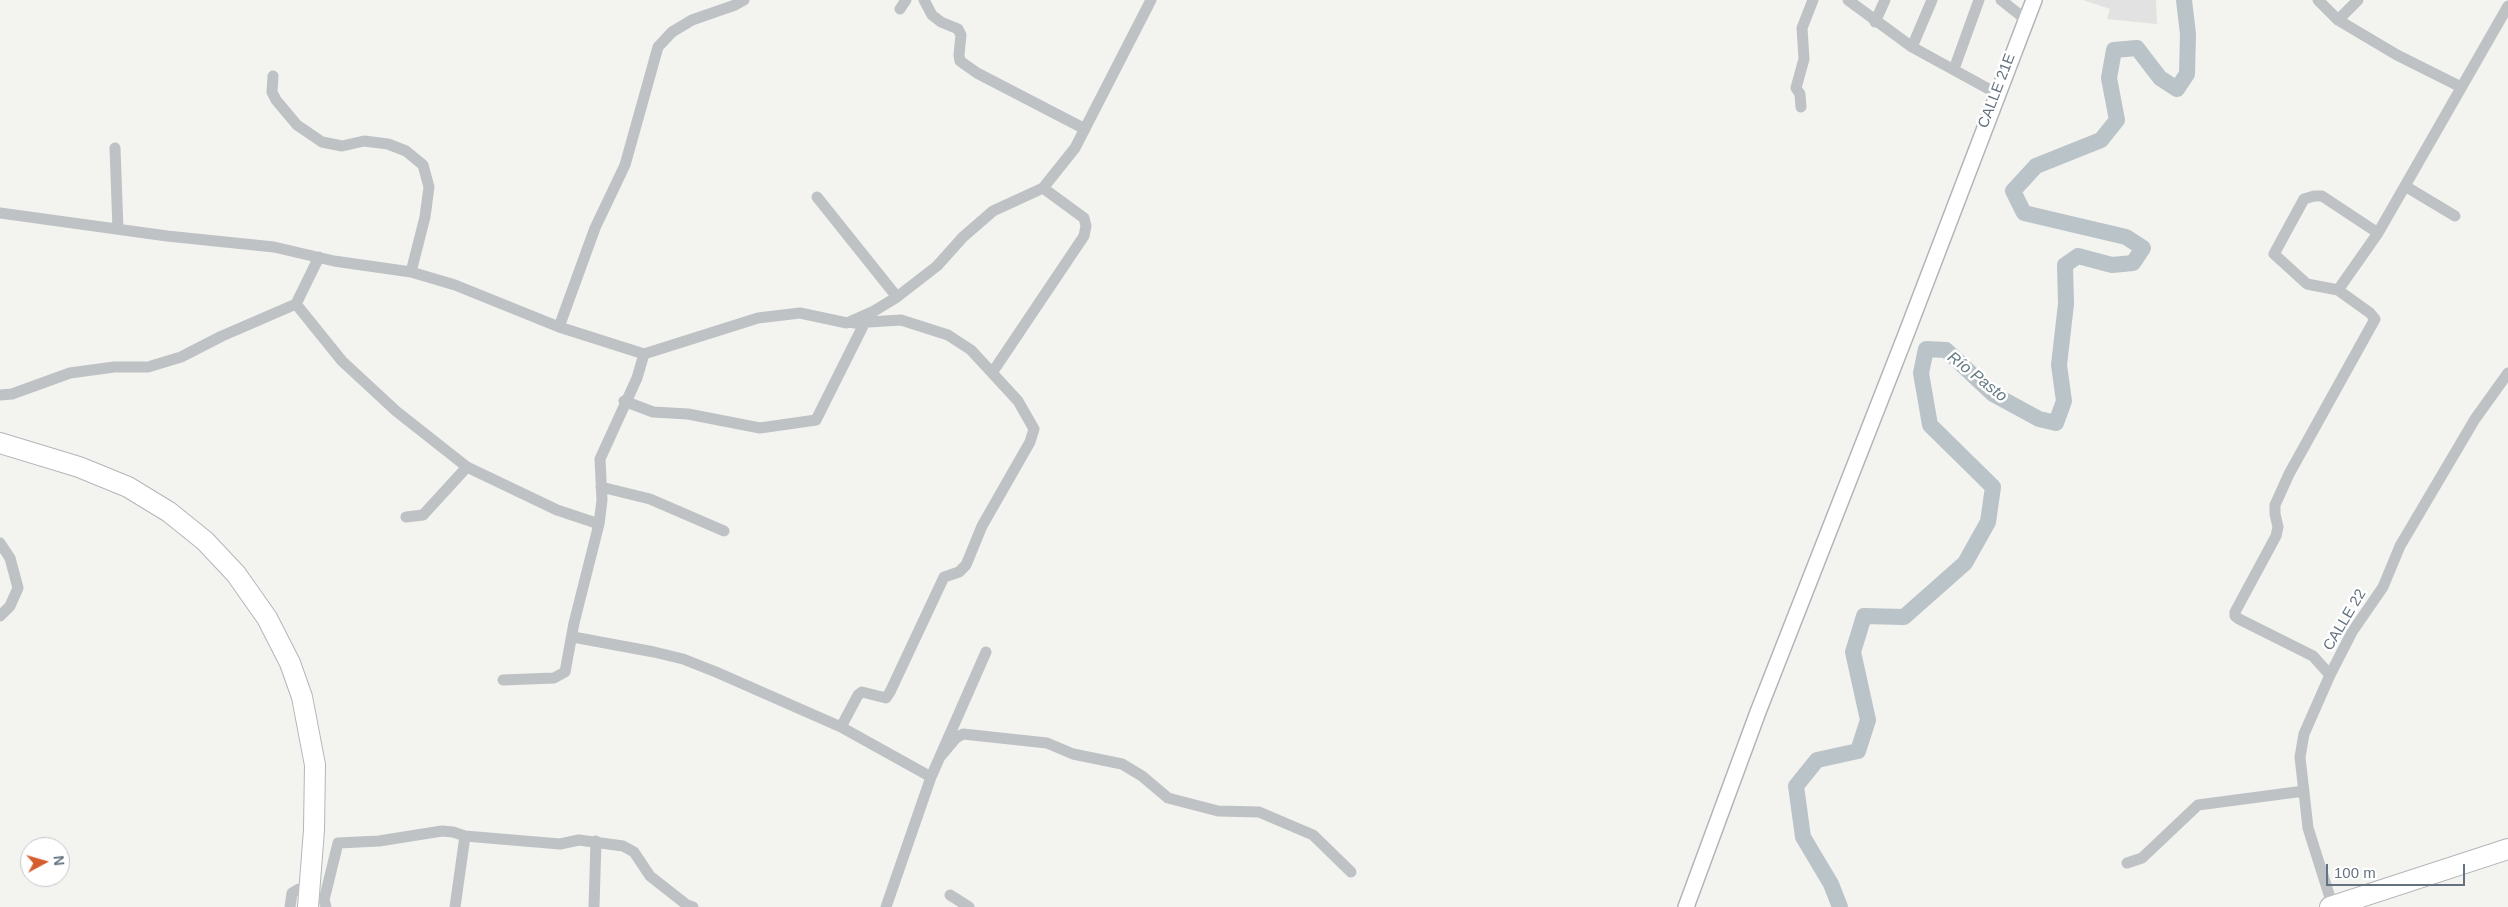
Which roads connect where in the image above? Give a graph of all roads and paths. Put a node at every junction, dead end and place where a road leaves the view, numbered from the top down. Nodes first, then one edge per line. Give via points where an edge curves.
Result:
1 (744, 0) edge
2 (924, 0) edge
3 (1151, 0) edge
4 (1813, 0) edge
5 (1848, 0) edge
6 (1885, 0) edge
7 (1932, 0) edge
8 (1980, 0) edge
9 (2001, 0) edge
10 (2034, 0) edge
11 (2318, 0) edge
12 (2358, 0) edge
13 (2508, 6) edge
14 (2025, 19) junction
15 (2338, 20) junction
16 (1875, 22) junction
17 (1912, 46) junction
18 (1954, 69) junction
19 (273, 76) dead end
20 (2461, 87) junction
21 (1996, 93) junction
22 (1801, 107) dead end
23 (1085, 129) junction
24 (115, 148) dead end
25 (2405, 186) junction
26 (1043, 188) junction
27 (817, 197) dead end
28 (0, 213) edge
29 (2455, 216) dead end
30 (118, 230) junction
31 (2378, 233) junction
32 (320, 257) junction
33 (411, 272) junction
34 (2338, 290) junction
35 (897, 297) junction
36 (296, 304) junction
37 (865, 322) junction
38 (847, 323) junction
39 (559, 327) junction
40 (644, 354) junction
41 (992, 373) junction
42 (2508, 373) edge
43 (0, 396) edge
44 (624, 402) junction
45 (0, 442) edge
46 (467, 467) junction
47 (601, 487) junction
48 (406, 517) dead end
49 (600, 524) junction
50 (724, 531) dead end
51 (0, 543) edge
52 (0, 616) edge
53 (573, 637) junction
54 (986, 652) dead end
55 (2330, 675) junction
56 (503, 680) dead end
57 (841, 726) junction
58 (940, 757) junction
59 (931, 777) junction
60 (2304, 791) junction
61 (465, 836) junction
62 (596, 841) junction
63 (2508, 849) edge
64 (2127, 863) dead end
65 (1351, 872) dead end
66 (1694, 887) junction
67 (950, 895) dead end
68 (317, 902) edge
69 (290, 907) edge
70 (455, 907) edge
71 (594, 907) edge
72 (693, 907) edge
73 (886, 907) edge
74 (969, 907) edge
75 (1679, 907) edge
76 (1686, 907) edge
77 (2332, 907) edge

1 - 39 street via 692,20 672,32 658,48 625,165 595,228
2 - 23 street via 932,15 958,29 961,35 960,61
3 - 23 street
4 - 22 street via 1802,28 1804,59 1796,88
5 - 16 street
6 - 16 street
7 - 17 street
8 - 18 street
9 - 14 street
10 - 14 main road, CALLE 21E
11 - 15 street
12 - 15 street
13 - 20 street
14 - 21 main road, CALLE 21E
15 - 20 street via 2397,55
16 - 17 street
17 - 18 street
18 - 21 street
19 - 33 street via 272,92 276,100 297,125 322,142 342,146 364,141 388,144 406,151 423,165 429,187
20 - 25 street
21 - 66 main road, CALLE 21E
23 - 26 street via 1075,148
24 - 30 street
25 - 29 street
25 - 31 street
26 - 35 street via 993,211 937,266
26 - 41 street via 1084,218 1084,236
27 - 35 street
28 - 30 street
30 - 32 street via 274,246
31 - 34 street
31 - 34 street via 2322,196 2304,199 2274,254 2307,284
32 - 33 street
32 - 36 street
33 - 39 street via 455,285
34 - 55 street via 2370,313 2373,325 2289,474 2276,505 2276,536 2235,612 2239,619 2313,656
35 - 38 street
36 - 43 street via 181,357 148,367 114,366 70,373
36 - 46 street via 342,361 396,411
37 - 38 street
37 - 41 street via 901,320 948,335 971,350
37 - 44 street via 816,420 760,428 688,414 653,412
38 - 40 street via 800,313 758,318
39 - 40 street
40 - 44 street via 637,378
41 - 57 street via 1029,418 1034,429 1030,442 982,526 966,565 959,572 944,577 890,692 886,698 862,692
42 - 55 street, CALLE 22 via 2475,419 2400,546 2383,587 2352,632
44 - 47 street via 600,459
45 - 68 highway via 79,467 128,487 169,512 205,541 236,574 268,618 302,697 315,765
46 - 48 street via 423,515
46 - 49 street via 557,510
47 - 49 street
47 - 50 street via 650,499
49 - 53 street
51 - 52 street via 10,558 18,588 10,606
53 - 56 street via 565,672 554,678
53 - 57 street via 621,644 683,659
54 - 58 street
55 - 60 street, CALLE 22 via 2304,734 2300,757
57 - 59 street
58 - 59 street
58 - 65 street via 962,734 1047,743 1073,754 1122,764 1168,798 1218,811 1259,812 1304,831 1313,835
59 - 73 street
60 - 64 street via 2198,805 2142,858
60 - 77 street, CALLE 22 via 2308,828
61 - 62 street via 560,844
61 - 68 street via 442,831 379,841 338,843
61 - 70 street
62 - 71 street
62 - 72 street via 623,846 634,852 650,876
63 - 77 highway
66 - 75 main road
66 - 76 main road, CALLE 21E
67 - 74 street
68 - 69 street via 299,889 292,893

